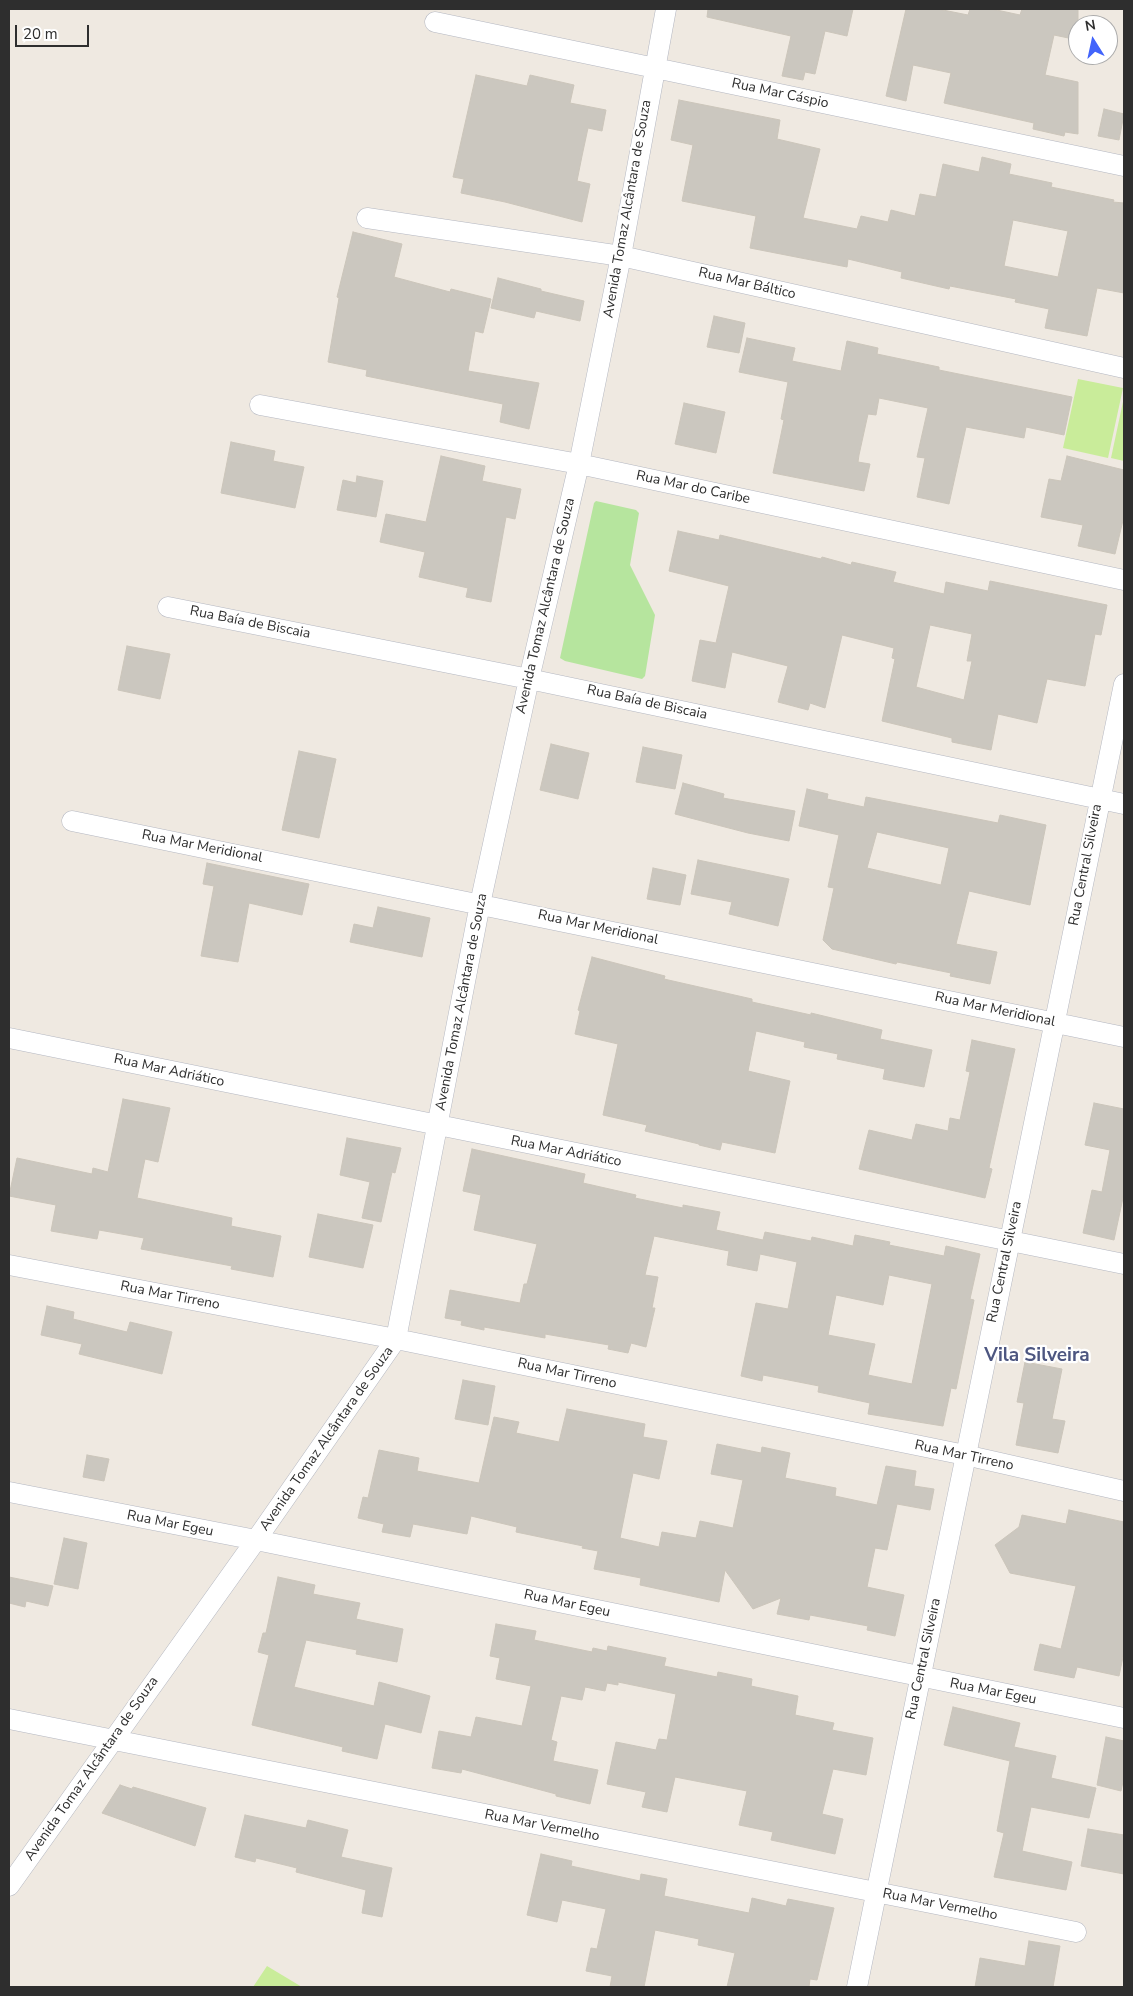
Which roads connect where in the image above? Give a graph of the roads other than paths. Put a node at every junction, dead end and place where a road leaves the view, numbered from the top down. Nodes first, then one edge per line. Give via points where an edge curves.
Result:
1 (666, 9) edge
2 (435, 22) dead end
3 (654, 67) junction
4 (1124, 166) edge
5 (367, 218) dead end
6 (621, 256) junction
7 (1124, 368) edge
8 (260, 405) dead end
9 (579, 464) junction
10 (1124, 580) edge
11 (168, 607) dead end
12 (529, 679) junction
13 (1124, 684) edge
14 (1100, 799) junction
15 (1124, 804) edge
16 (72, 821) dead end
17 (480, 904) junction
18 (1055, 1023) junction
19 (1124, 1037) edge
20 (9, 1038) edge
21 (438, 1126) junction
22 (1010, 1242) junction
23 (1124, 1264) edge
24 (9, 1265) edge
25 (396, 1339) junction
26 (966, 1455) junction
27 (1124, 1490) edge
28 (9, 1492) edge
29 (256, 1540) junction
30 (920, 1677) junction
31 (1124, 1718) edge
32 (9, 1719) edge
33 (114, 1738) junction
34 (9, 1886) edge
35 (875, 1892) junction
36 (1076, 1932) dead end
37 (857, 1987) edge

1 - 3 street, Avenida Tomaz Alcântara de Souza
2 - 3 street, Rua Mar Cáspio
3 - 4 street, Rua Mar Cáspio
3 - 6 street, Avenida Tomaz Alcântara de Souza
5 - 6 street, Rua Mar Báltico
6 - 7 street, Rua Mar Báltico
6 - 9 street, Avenida Tomaz Alcântara de Souza
8 - 9 street, Rua Mar do Caribe
9 - 10 street, Rua Mar do Caribe
9 - 12 street, Avenida Tomaz Alcântara de Souza
11 - 12 street, Rua Baía de Biscaia
12 - 14 street, Rua Baía de Biscaia
12 - 17 street, Avenida Tomaz Alcântara de Souza
13 - 14 street, Rua Central Silveira
14 - 15 street, Rua Baía de Biscaia
14 - 18 street, Rua Central Silveira
16 - 17 street, Rua Mar Meridional
17 - 18 street, Rua Mar Meridional
17 - 21 street, Avenida Tomaz Alcântara de Souza
18 - 19 street, Rua Mar Meridional
18 - 22 street, Rua Central Silveira
20 - 21 street, Rua Mar Adriático
21 - 22 street, Rua Mar Adriático
21 - 25 street, Avenida Tomaz Alcântara de Souza
22 - 23 street, Rua Mar Adriático
22 - 26 street, Rua Central Silveira
24 - 25 street, Rua Mar Tirreno
25 - 26 street, Rua Mar Tirreno
25 - 29 street, Avenida Tomaz Alcântara de Souza
26 - 27 street, Rua Mar Tirreno
26 - 30 street, Rua Central Silveira
28 - 29 street, Rua Mar Egeu
29 - 30 street, Rua Mar Egeu
29 - 33 street, Avenida Tomaz Alcântara de Souza
30 - 31 street, Rua Mar Egeu
30 - 35 street, Rua Central Silveira
32 - 33 street, Rua Mar Vermelho
33 - 34 street, Avenida Tomaz Alcântara de Souza
33 - 35 street, Rua Mar Vermelho
35 - 36 street, Rua Mar Vermelho
35 - 37 street, Rua Central Silveira

